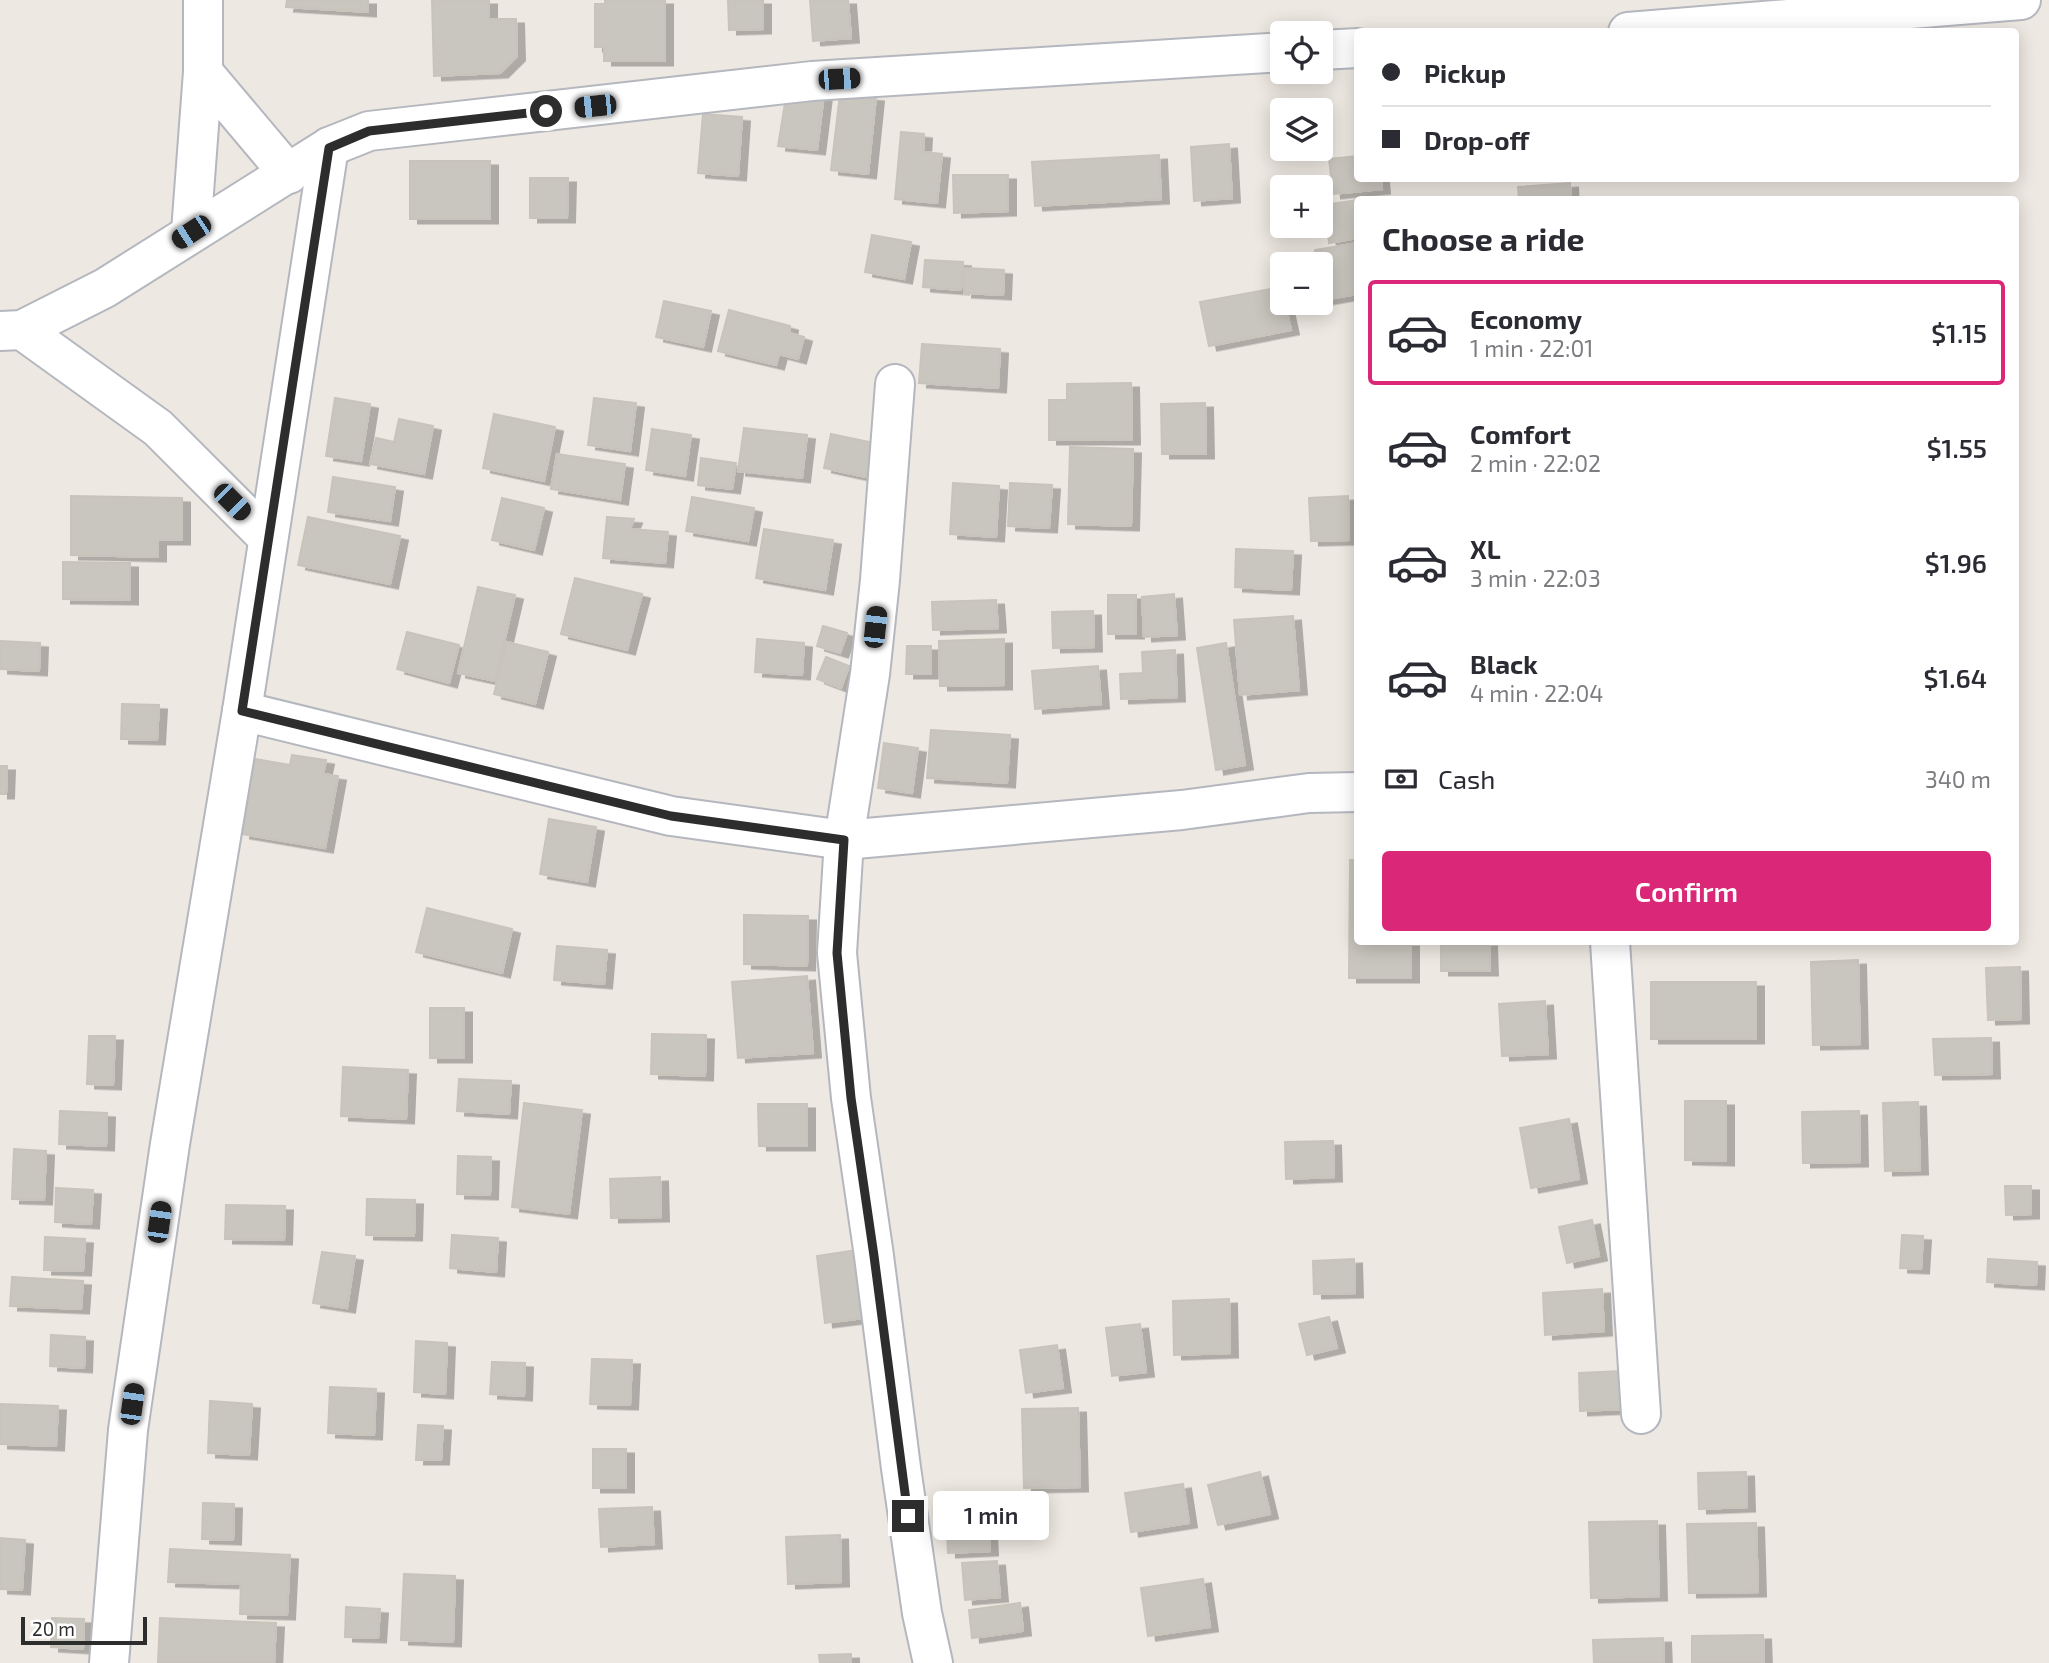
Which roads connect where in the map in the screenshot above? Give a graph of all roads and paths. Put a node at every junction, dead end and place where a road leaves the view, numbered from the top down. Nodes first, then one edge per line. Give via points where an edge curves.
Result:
1 (203, 0) edge
2 (2021, 0) edge
3 (1677, 28) edge
4 (1354, 48) edge
5 (1333, 49) edge
6 (1270, 53) edge
7 (203, 72) junction
8 (329, 148) junction
9 (289, 174) junction
10 (191, 232) junction
11 (11, 330) edge
12 (895, 384) dead end
13 (268, 538) junction
14 (242, 711) junction
15 (1354, 792) edge
16 (844, 840) junction
17 (1609, 945) edge
18 (1641, 1414) dead end
19 (109, 1663) edge
20 (933, 1663) edge

1 - 7 street
2 - 3 street
4 - 5 street
6 - 8 street via 812,81 369,131
7 - 9 street
7 - 10 street
8 - 9 street
8 - 13 street
9 - 10 street
10 - 11 street via 105,288
11 - 13 street via 158,428
12 - 16 street via 870,674
13 - 14 street
14 - 16 street via 671,816
14 - 19 street via 172,1130 128,1430
15 - 16 street
16 - 20 street via 837,953 851,1098 922,1613
17 - 18 street

